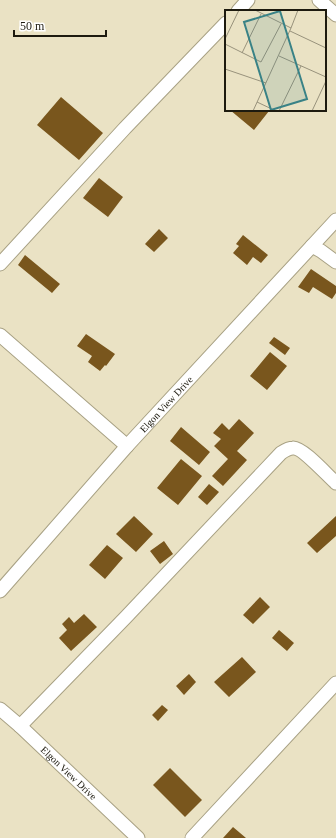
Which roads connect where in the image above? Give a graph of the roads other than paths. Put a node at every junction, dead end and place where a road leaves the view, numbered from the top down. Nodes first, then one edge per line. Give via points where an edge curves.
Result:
1 (248, 0) edge
2 (319, 0) edge
3 (239, 10) edge
4 (336, 15) edge
5 (225, 24) edge
6 (336, 220) edge
7 (312, 246) junction
8 (336, 262) edge
9 (0, 264) edge
10 (0, 335) edge
11 (127, 446) junction
12 (336, 483) edge
13 (0, 592) edge
14 (336, 683) edge
15 (0, 709) edge
16 (20, 726) junction
17 (138, 838) edge
18 (192, 838) edge

1 - 3 street
2 - 4 street
5 - 9 street
6 - 7 street, Elgon View Drive
7 - 8 street
7 - 11 street, Elgon View Drive
10 - 11 street
11 - 13 street, Elgon View Drive
12 - 16 street via 300,450 293,448 281,453
14 - 18 street
15 - 16 street, Elgon View Drive
16 - 17 street, Elgon View Drive

